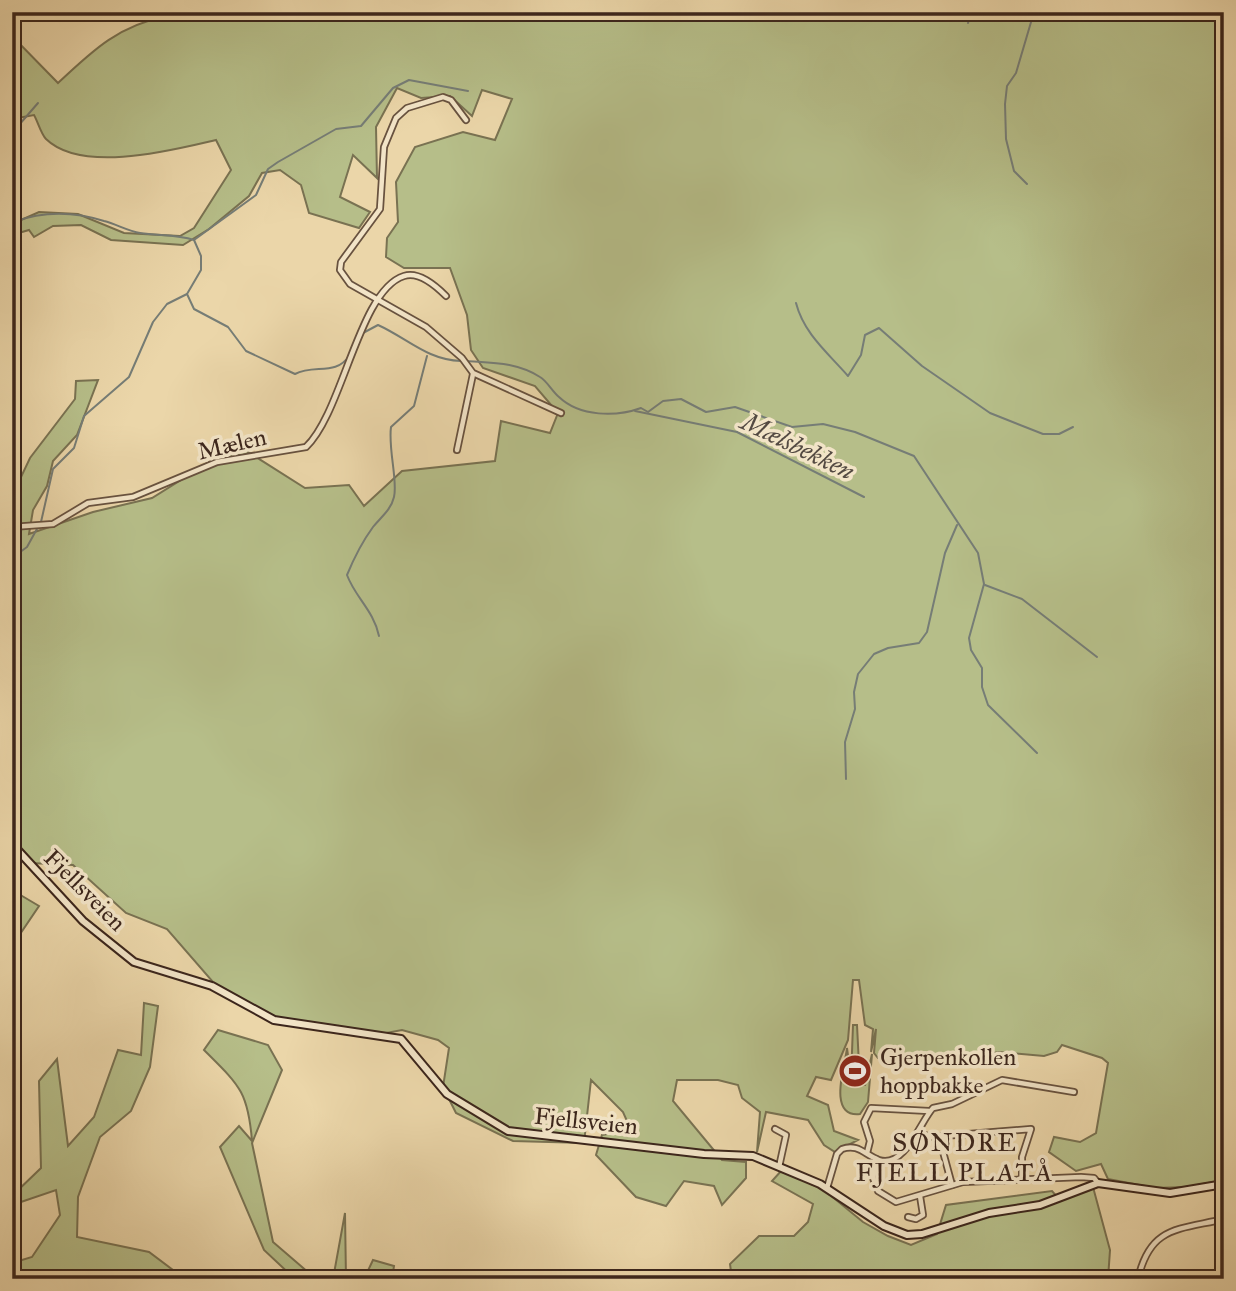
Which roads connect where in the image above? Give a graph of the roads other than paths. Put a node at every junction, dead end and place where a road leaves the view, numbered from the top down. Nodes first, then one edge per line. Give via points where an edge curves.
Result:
1 (466, 120) dead end
2 (446, 296) dead end
3 (378, 299) junction
4 (473, 373) junction
5 (561, 413) dead end
6 (457, 450) dead end
7 (12, 527) edge
8 (12, 844) edge
9 (1074, 1092) dead end
10 (929, 1111) junction
11 (775, 1129) dead end
12 (919, 1133) junction
13 (939, 1137) junction
14 (867, 1153) junction
15 (876, 1159) junction
16 (779, 1167) junction
17 (1021, 1180) junction
18 (1098, 1183) junction
19 (1224, 1184) edge
20 (953, 1185) junction
21 (827, 1188) junction
22 (920, 1196) junction
23 (908, 1217) dead end
24 (1224, 1219) edge
25 (1138, 1279) edge

1 - 3 street via 451,100 440,97 404,110 390,130 384,147 380,209 339,267 350,284
2 - 3 street via 432,283 408,275 391,284
3 - 4 street via 426,327
3 - 7 street, Mælen via 328,412 306,447 217,462 133,497 88,503 53,524
4 - 5 street
4 - 6 street
8 - 16 main road, Fjellsveien via 83,921 129,960 212,986 274,1020 401,1039 447,1094 502,1128 533,1136 745,1155
9 - 10 street via 1002,1080
10 - 12 street
10 - 14 street via 869,1109 863,1125 870,1141
11 - 16 street via 786,1135
12 - 13 street
12 - 15 street via 891,1158
13 - 17 street via 1031,1129
13 - 20 street
14 - 15 street
14 - 21 street via 852,1147 840,1151
15 - 22 street via 874,1181 880,1194 899,1202
16 - 21 main road, Fjellsveien
17 - 18 street via 1087,1177
17 - 20 street
18 - 19 main road, Fjellsveien via 1170,1193
18 - 21 main road, Fjellsveien via 1040,1205 978,1216 912,1236 884,1226
20 - 22 street
22 - 23 street via 923,1215
24 - 25 street via 1161,1235 1147,1249

